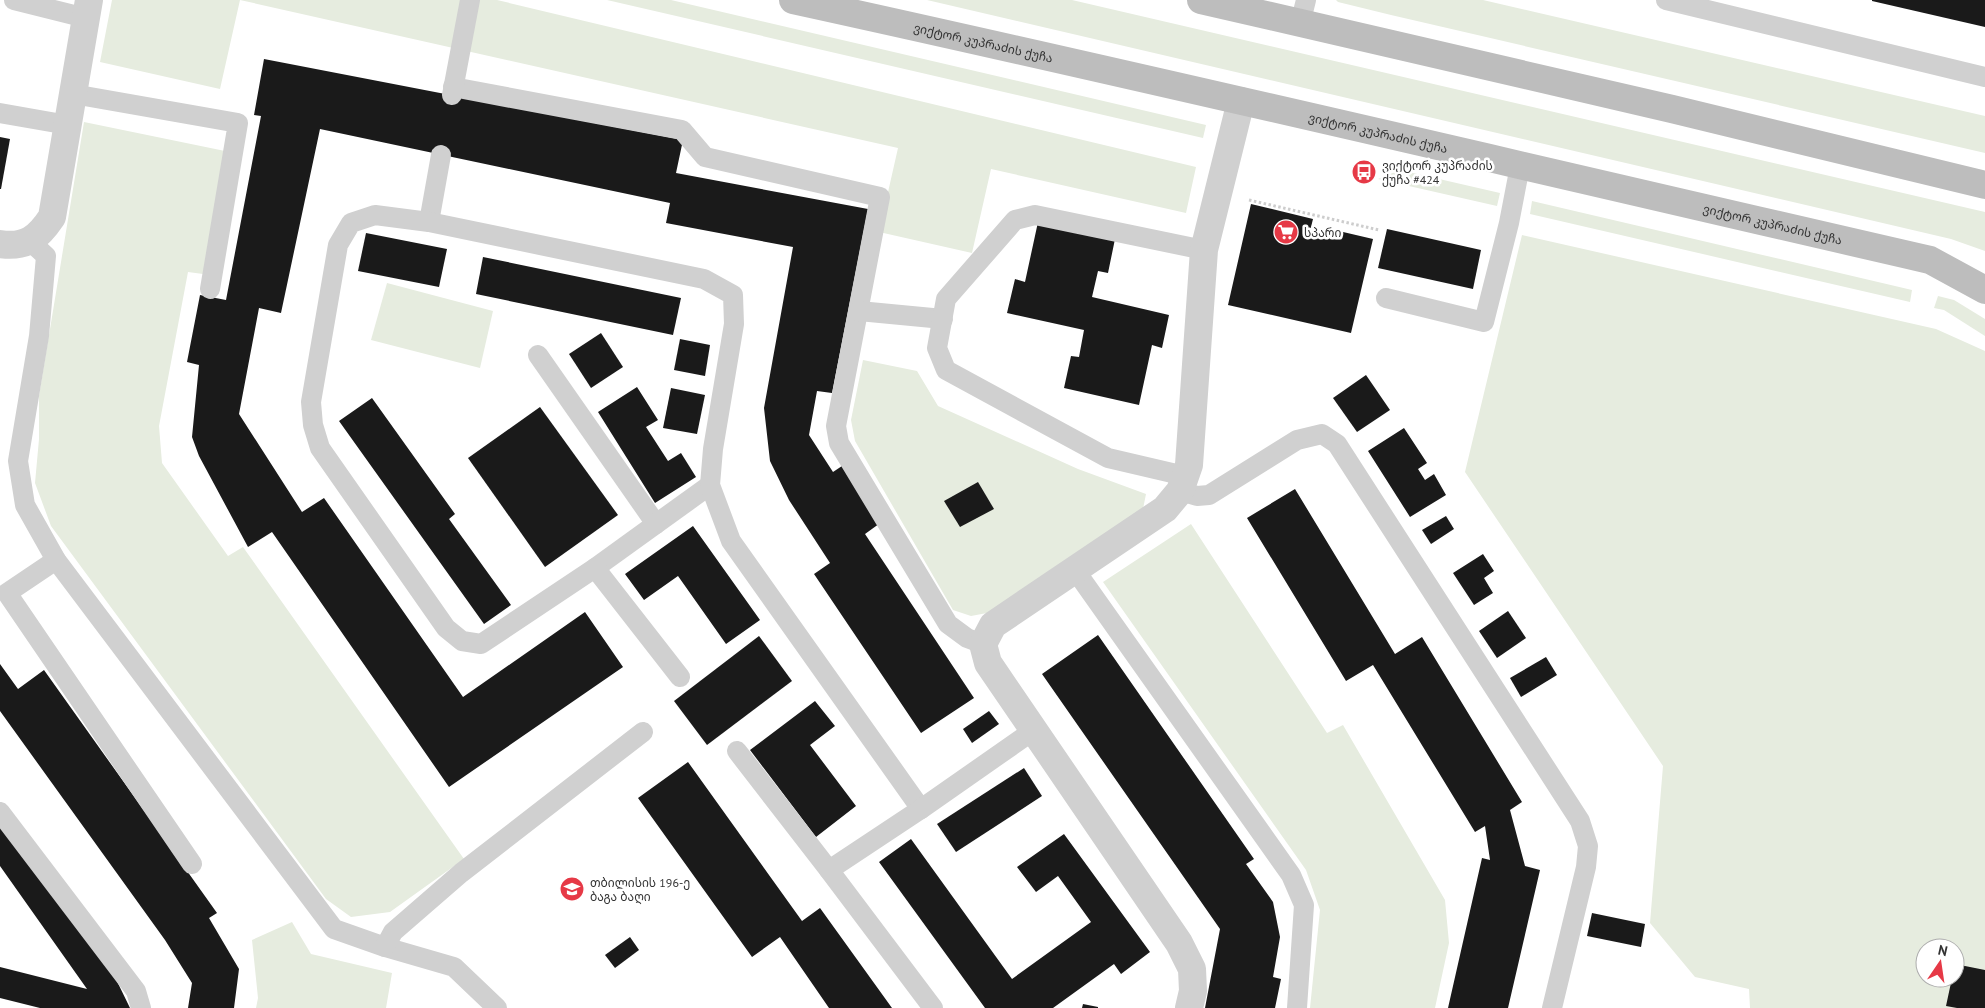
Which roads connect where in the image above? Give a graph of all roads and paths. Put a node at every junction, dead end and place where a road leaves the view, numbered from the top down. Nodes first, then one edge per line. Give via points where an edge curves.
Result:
1 (14, 0) edge
2 (470, 0) edge
3 (793, 0) edge
4 (1201, 0) edge
5 (1666, 0) edge
6 (1243, 5) edge
7 (87, 9) edge
8 (1303, 12) edge
9 (1985, 77) edge
10 (73, 94) junction
11 (1241, 101) junction
12 (0, 113) edge
13 (68, 125) junction
14 (441, 154) dead end
15 (1520, 166) junction
16 (1985, 185) edge
17 (1219, 193) junction
18 (428, 222) junction
19 (1378, 230) dead end
20 (31, 242) junction
21 (0, 244) edge
22 (1204, 250) junction
23 (210, 289) dead end
24 (1985, 290) edge
25 (1386, 298) dead end
26 (859, 311) junction
27 (943, 319) junction
28 (538, 355) dead end
29 (1182, 483) junction
30 (710, 485) junction
31 (656, 524) junction
32 (56, 560) junction
33 (595, 568) junction
34 (1075, 570) junction
35 (983, 644) junction
36 (680, 677) dead end
37 (1034, 730) junction
38 (643, 732) dead end
39 (737, 751) dead end
40 (921, 809) junction
41 (0, 812) edge
42 (192, 864) dead end
43 (829, 870) junction
44 (385, 947) junction
45 (141, 1008) edge
46 (497, 1008) edge
47 (933, 1008) edge
48 (1189, 1008) edge
49 (1297, 1008) edge
50 (1552, 1008) edge

1 - 7 lane
2 - 26 lane via 452,91 682,130 705,157 880,196
3 - 11 main road, ვიქტორ კუპრაძის ქუჩა
4 - 6 main road
5 - 9 lane
6 - 8 main road
7 - 10 street
8 - 16 main road via 1682,112
10 - 13 street
10 - 23 lane via 238,123
11 - 15 main road, ვიქტორ კუპრაძის ქუჩა
11 - 17 street
12 - 13 lane
13 - 20 street via 52,217
14 - 18 lane
15 - 24 main road, ვიქტორ კუპრაძის ქუჩა via 1930,260
15 - 25 lane via 1484,322
17 - 19 path
17 - 22 street
18 - 30 lane via 704,279 733,295 734,324
18 - 33 lane via 376,215 350,223 338,245 311,402 312,425 320,448 446,628 462,641 482,644
20 - 21 street via 9,246
20 - 32 lane via 46,256 38,336 18,460 25,505
22 - 27 lane via 1035,215 1015,220 946,299
22 - 29 street via 1189,465
26 - 27 lane
26 - 35 lane via 836,426 839,443 948,624 967,638
27 - 29 lane via 938,348 946,370 1108,458
28 - 31 lane
29 - 34 street via 1165,509
29 - 50 lane via 1197,496 1210,495 1297,440 1322,434 1337,444 1580,821 1588,846 1586,867
30 - 31 lane
30 - 40 lane via 732,541
31 - 33 lane
32 - 42 lane via 6,593
32 - 44 lane via 334,929
33 - 36 lane
34 - 35 street via 993,625
34 - 49 lane via 1292,875 1304,905
35 - 37 street via 988,663
37 - 40 lane
37 - 48 street via 1179,944 1192,969
38 - 44 lane via 461,873 393,932
39 - 43 lane
40 - 43 lane
41 - 45 lane via 136,991
43 - 47 lane
44 - 46 lane via 454,967

